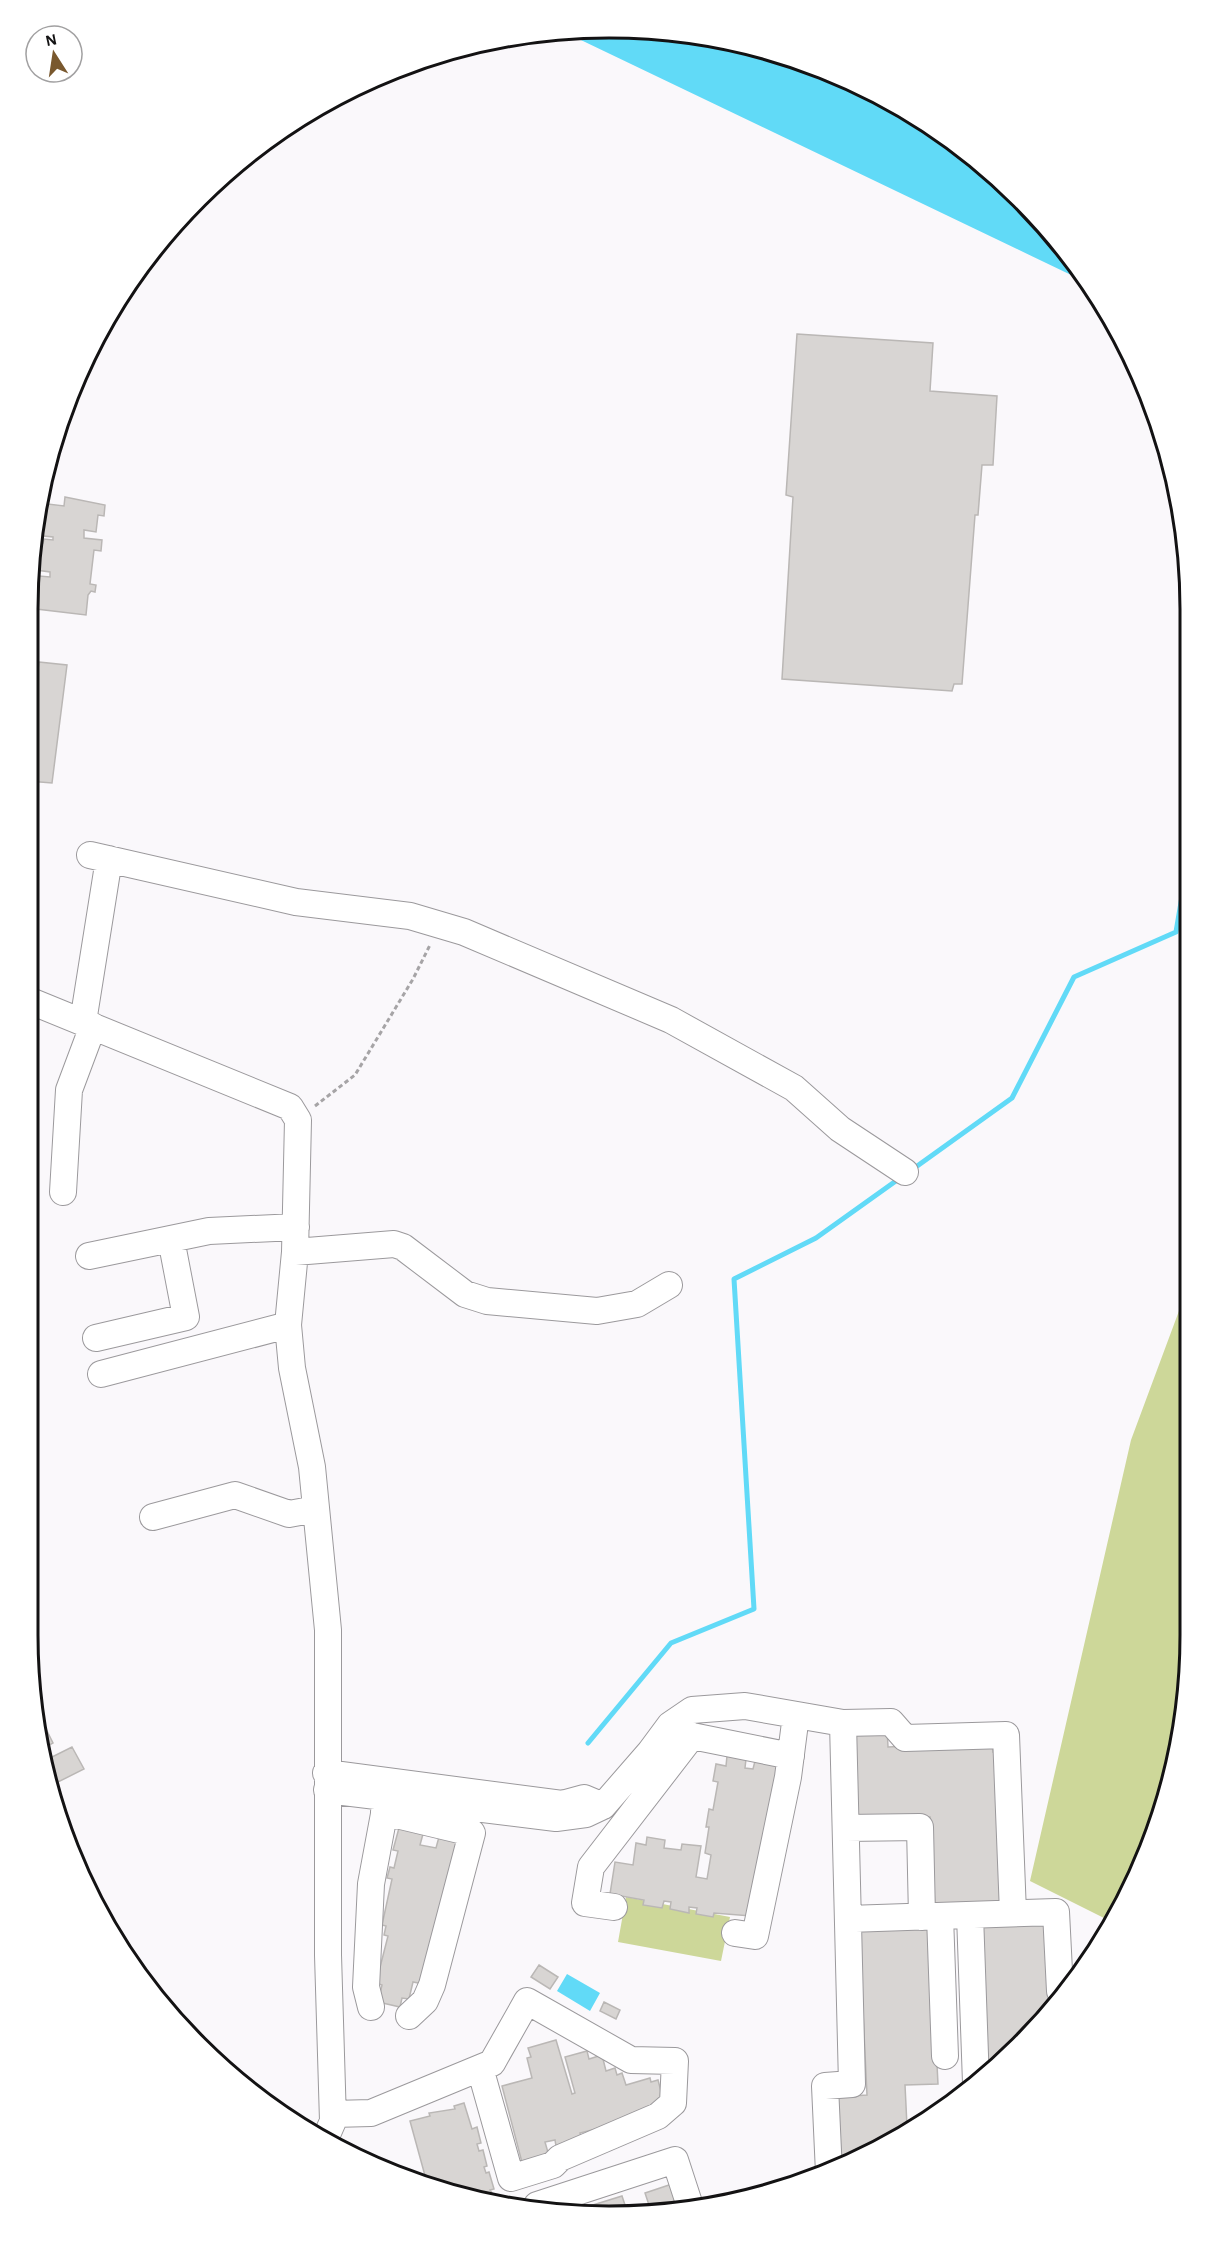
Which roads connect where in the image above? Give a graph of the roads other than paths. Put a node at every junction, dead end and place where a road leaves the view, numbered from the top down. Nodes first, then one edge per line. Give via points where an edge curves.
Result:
1 (38, 1004) edge
2 (88, 1024) junction
3 (905, 1172) dead end
4 (63, 1192) dead end
5 (171, 1239) junction
6 (296, 1240) junction
7 (89, 1256) dead end
8 (669, 1285) dead end
9 (288, 1325) junction
10 (96, 1338) dead end
11 (101, 1374) dead end
12 (316, 1509) junction
13 (153, 1517) dead end
14 (796, 1715) junction
15 (843, 1723) junction
16 (791, 1756) junction
17 (327, 1781) junction
18 (385, 1805) junction
19 (603, 1806) junction
20 (846, 1828) junction
21 (614, 1907) dead end
22 (1013, 1913) junction
23 (970, 1915) junction
24 (931, 1916) junction
25 (848, 1919) junction
26 (735, 1933) dead end
27 (1059, 1987) edge
28 (371, 2007) dead end
29 (409, 2016) dead end
30 (945, 2056) dead end
31 (480, 2068) junction
32 (976, 2073) edge
33 (329, 2125) edge
34 (829, 2163) edge
35 (688, 2201) edge
36 (544, 2203) edge

1 - 2 street
2 - 3 street via 99,857 296,902 410,916 464,932 670,1020 794,1088 840,1129
2 - 4 street via 69,1090
2 - 6 street via 290,1107 298,1120
5 - 6 street via 209,1231
5 - 7 street
5 - 10 street via 186,1317
6 - 8 street via 394,1244 465,1294 487,1301 597,1311 637,1304
6 - 9 street
9 - 11 street
9 - 12 street
12 - 13 street via 289,1514 235,1496
12 - 17 street via 328,1630
14 - 15 street
14 - 16 street
14 - 19 street via 745,1706 692,1710 670,1725
15 - 20 street
15 - 22 street via 891,1722 905,1738 1006,1736
16 - 21 street via 692,1736 591,1868 585,1903
16 - 26 street via 755,1936
17 - 18 street
17 - 19 street via 562,1804 584,1798
17 - 33 street
18 - 19 street via 556,1818 586,1814
18 - 28 street via 371,1884 366,1987
18 - 29 street via 472,1833 432,1985 425,2001
20 - 24 street via 920,1827
20 - 25 street
22 - 23 street
22 - 27 street via 1056,1912
23 - 24 street
23 - 32 street
24 - 25 street
24 - 30 street
25 - 34 street via 852,2084 825,2086
31 - 31 street via 492,2063 527,2001 631,2060 675,2061 673,2103 658,2116 560,2158 554,2165 511,2178
31 - 33 street via 371,2113
35 - 36 street via 675,2160

